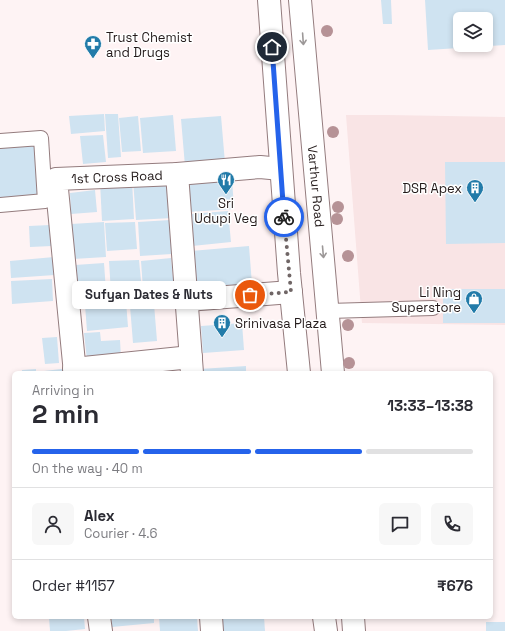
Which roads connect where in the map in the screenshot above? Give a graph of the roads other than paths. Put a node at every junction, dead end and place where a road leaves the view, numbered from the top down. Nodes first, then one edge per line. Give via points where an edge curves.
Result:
1 (269, 0) edge
2 (300, 0) edge
3 (0, 140) edge
4 (314, 154) junction
5 (280, 163) junction
6 (177, 174) junction
7 (0, 205) edge
8 (291, 292) junction
9 (187, 300) junction
10 (433, 308) dead end
11 (328, 311) junction
12 (191, 365) edge
13 (75, 371) edge
14 (299, 371) edge
15 (333, 371) edge
16 (100, 619) edge
17 (211, 619) edge
18 (324, 619) edge
19 (353, 619) edge
20 (101, 631) edge
21 (212, 631) edge
22 (326, 631) edge
23 (354, 631) edge

1 - 5 street
2 -> 4 street, Varthur Road
3 - 7 lane via 41,138 45,201
4 - 5 street, 1st Cross Road
4 -> 11 street, Varthur Road
5 - 6 street, 1st Cross Road
5 - 8 street
6 - 9 street, 1st Cross Road
6 - 13 street, 1st Cross Road via 56,179
8 - 9 street
8 - 14 street
9 - 12 street, 1st Cross Road
10 - 11 lane
11 - 15 street, Varthur Road
12 - 13 street
16 - 20 street
17 - 21 street
18 - 22 street
19 - 23 street

